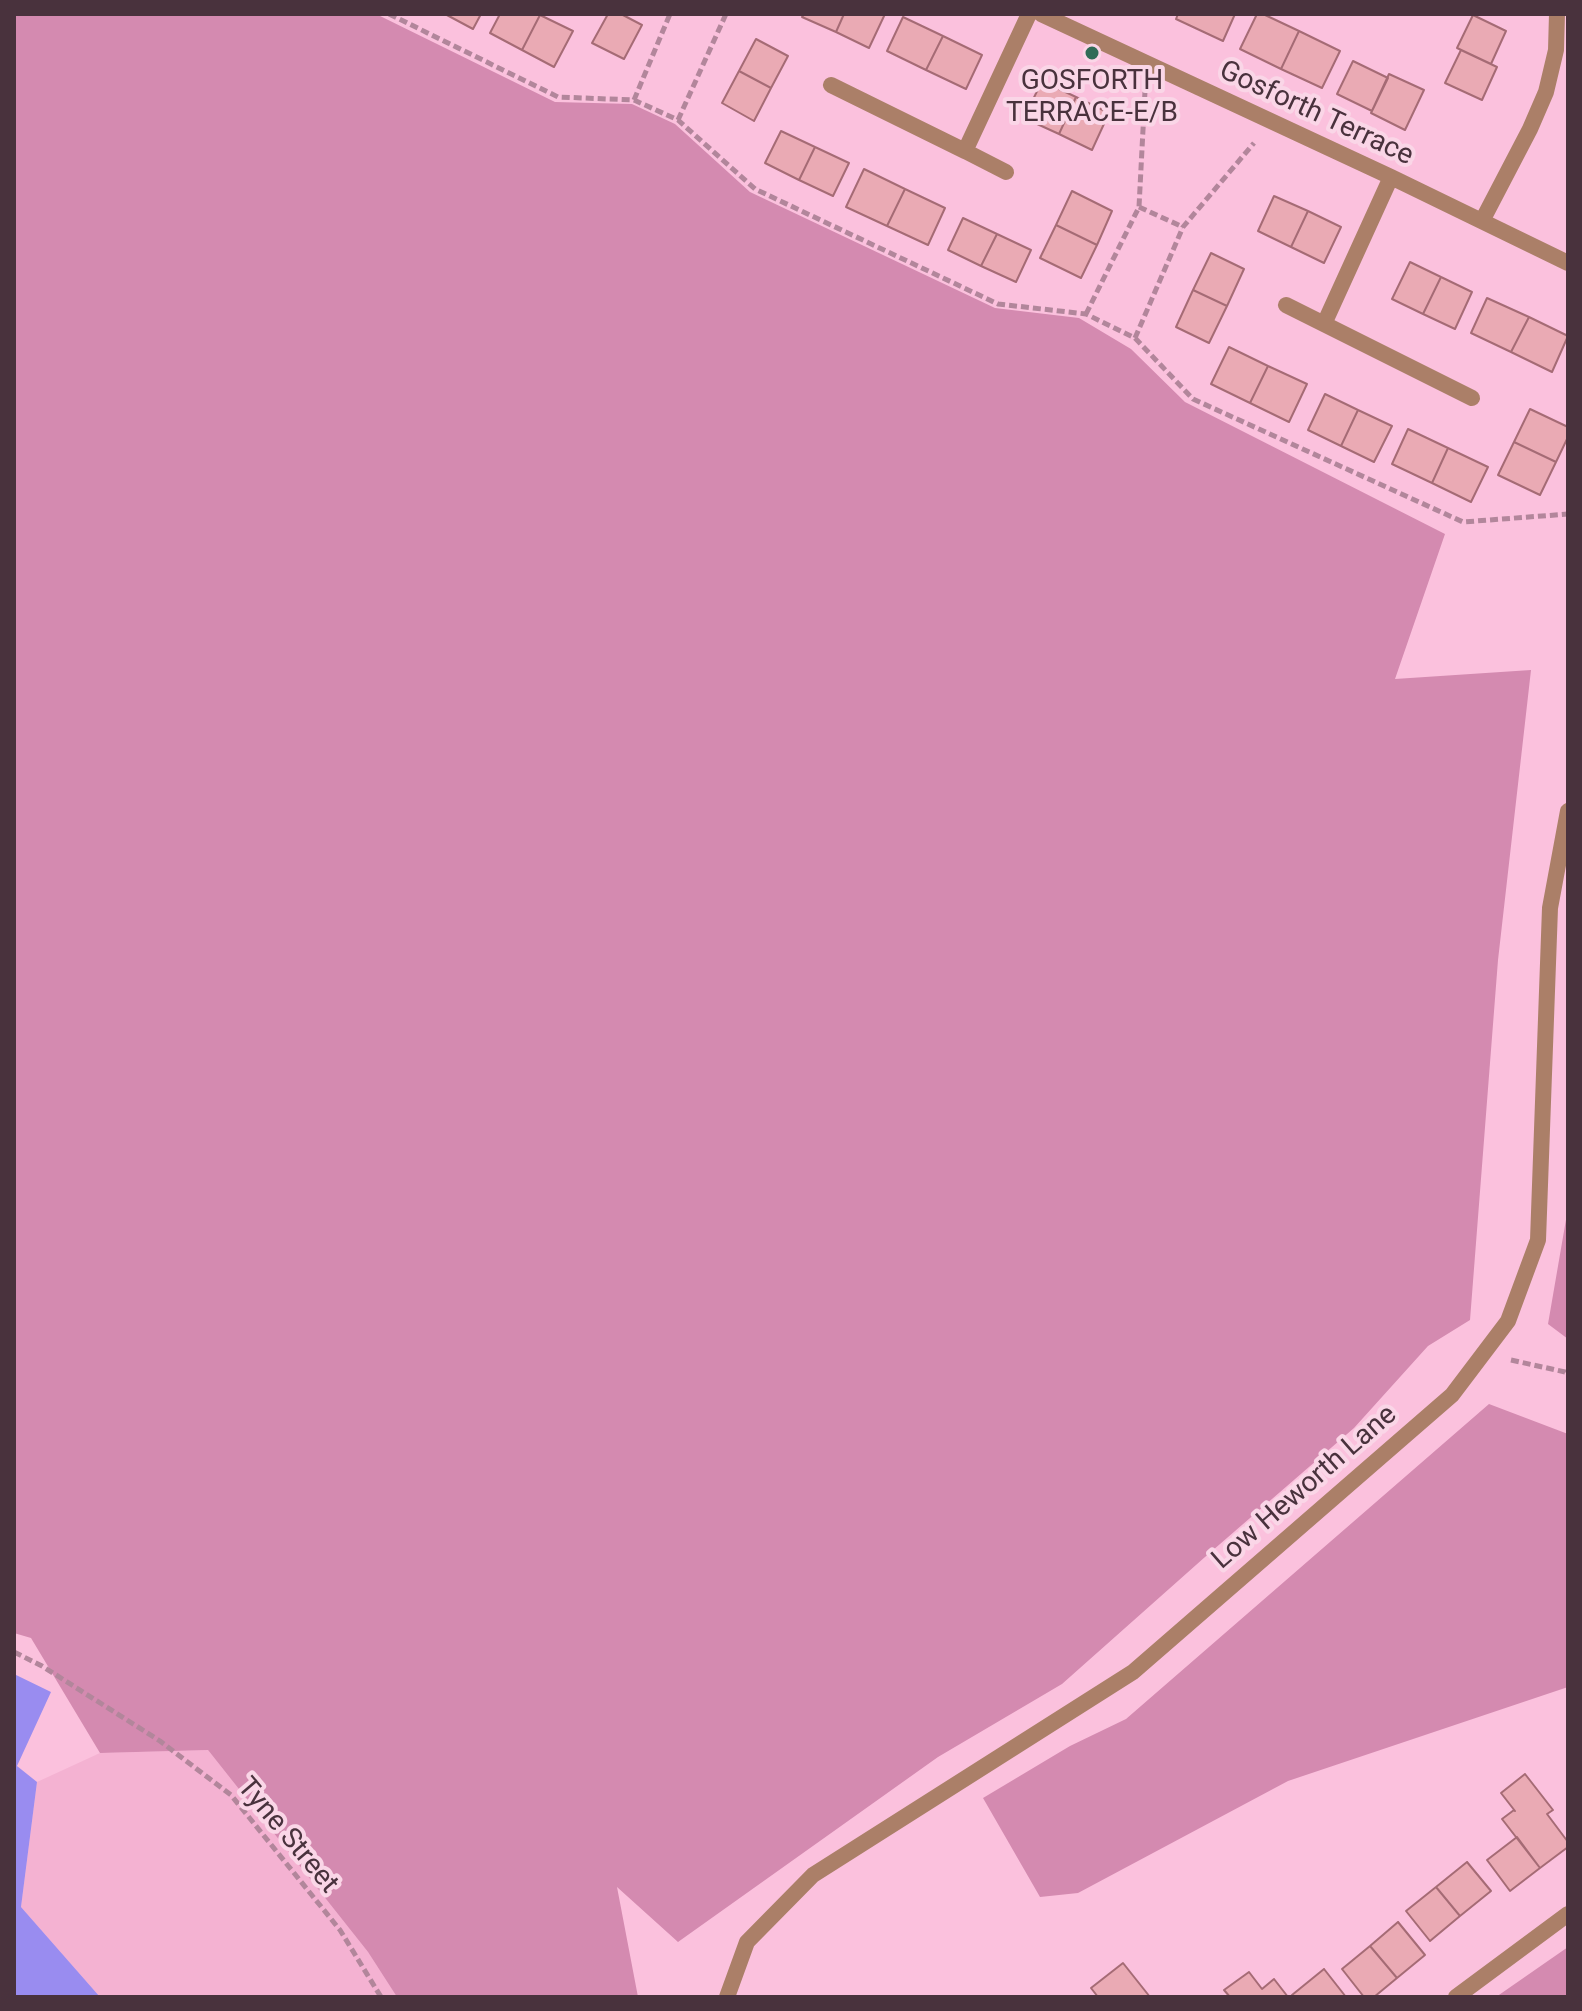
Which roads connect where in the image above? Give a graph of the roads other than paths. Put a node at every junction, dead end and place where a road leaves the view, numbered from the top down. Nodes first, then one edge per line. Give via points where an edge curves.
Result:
1 (1029, 14) edge
2 (1041, 14) edge
3 (1557, 14) edge
4 (831, 85) dead end
5 (965, 151) junction
6 (1006, 172) dead end
7 (1391, 177) junction
8 (1482, 221) junction
9 (1568, 263) edge
10 (1286, 305) dead end
11 (1324, 324) junction
12 (1472, 398) dead end
13 (1568, 811) edge
14 (1568, 1914) edge
15 (727, 1997) edge
16 (1456, 1997) edge

1 - 5 street
2 - 7 street, Gosforth Terrace
3 - 8 street via 1556,50 1546,92
4 - 5 street
5 - 6 street
7 - 8 street, Gosforth Terrace
7 - 11 street
8 - 9 street, Gosforth Terrace
10 - 11 street
11 - 12 street
13 - 15 street, Low Heworth Lane via 1550,908 1538,1240 1508,1321 1452,1395 1133,1672 813,1875 747,1942
14 - 16 street

